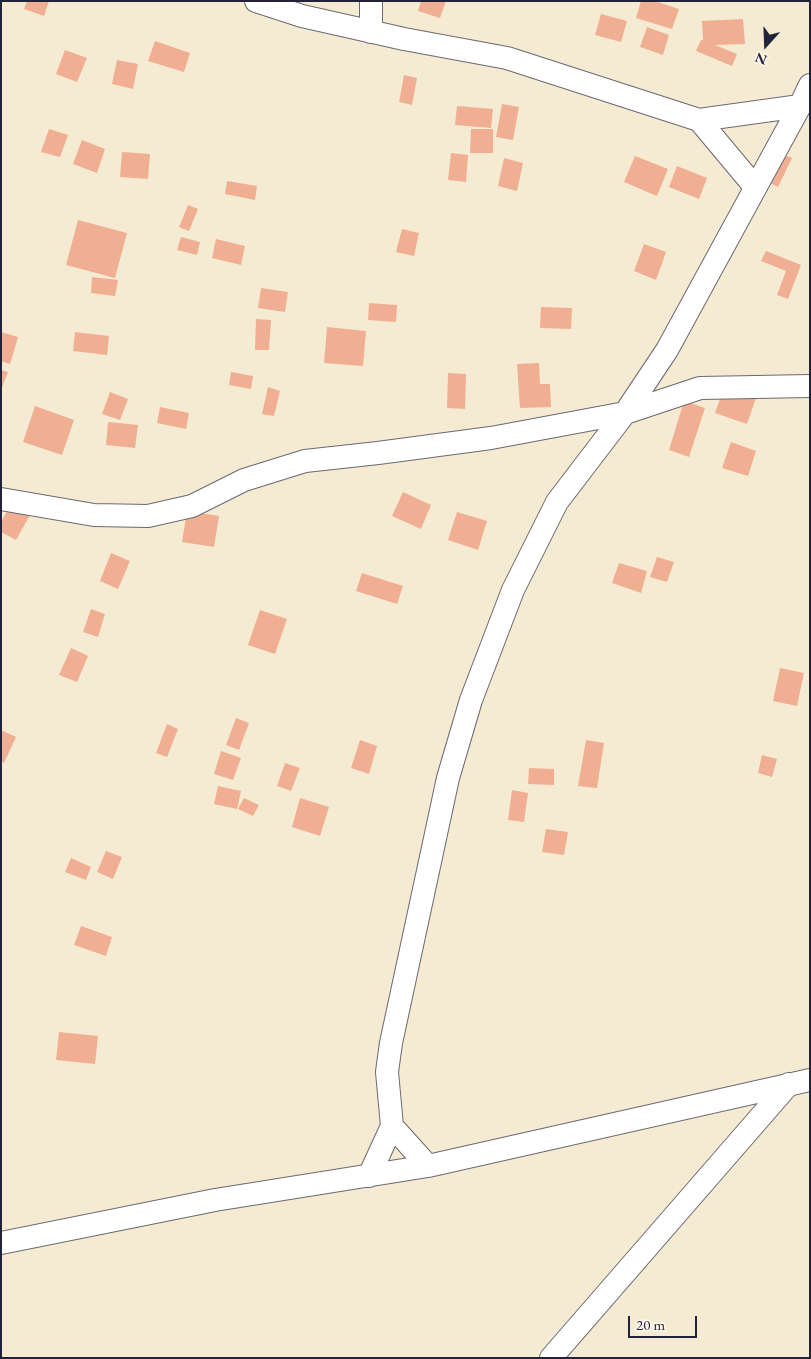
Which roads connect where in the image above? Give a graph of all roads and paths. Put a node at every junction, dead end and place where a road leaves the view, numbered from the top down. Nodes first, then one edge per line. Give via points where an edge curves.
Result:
1 (256, 1) edge
2 (371, 1) edge
3 (371, 32) junction
4 (810, 84) edge
5 (800, 106) junction
6 (699, 120) junction
7 (755, 186) junction
8 (810, 386) edge
9 (625, 413) junction
10 (1, 499) edge
11 (799, 1082) edge
12 (392, 1126) junction
13 (428, 1166) junction
14 (369, 1176) junction
15 (1, 1243) edge
16 (551, 1358) edge

1 - 3 street via 302,16
2 - 3 street
3 - 6 street via 507,58
4 - 5 street
5 - 6 street
5 - 7 street
6 - 7 street
7 - 9 street via 667,350
8 - 9 street via 700,388
9 - 10 street via 491,438 305,461 244,480 192,506 148,516 94,515
9 - 12 street via 557,502 513,590 470,700 448,778 391,1043 387,1072
11 - 13 street
11 - 16 street
12 - 13 street
12 - 14 street
13 - 14 street
14 - 15 street via 215,1200

